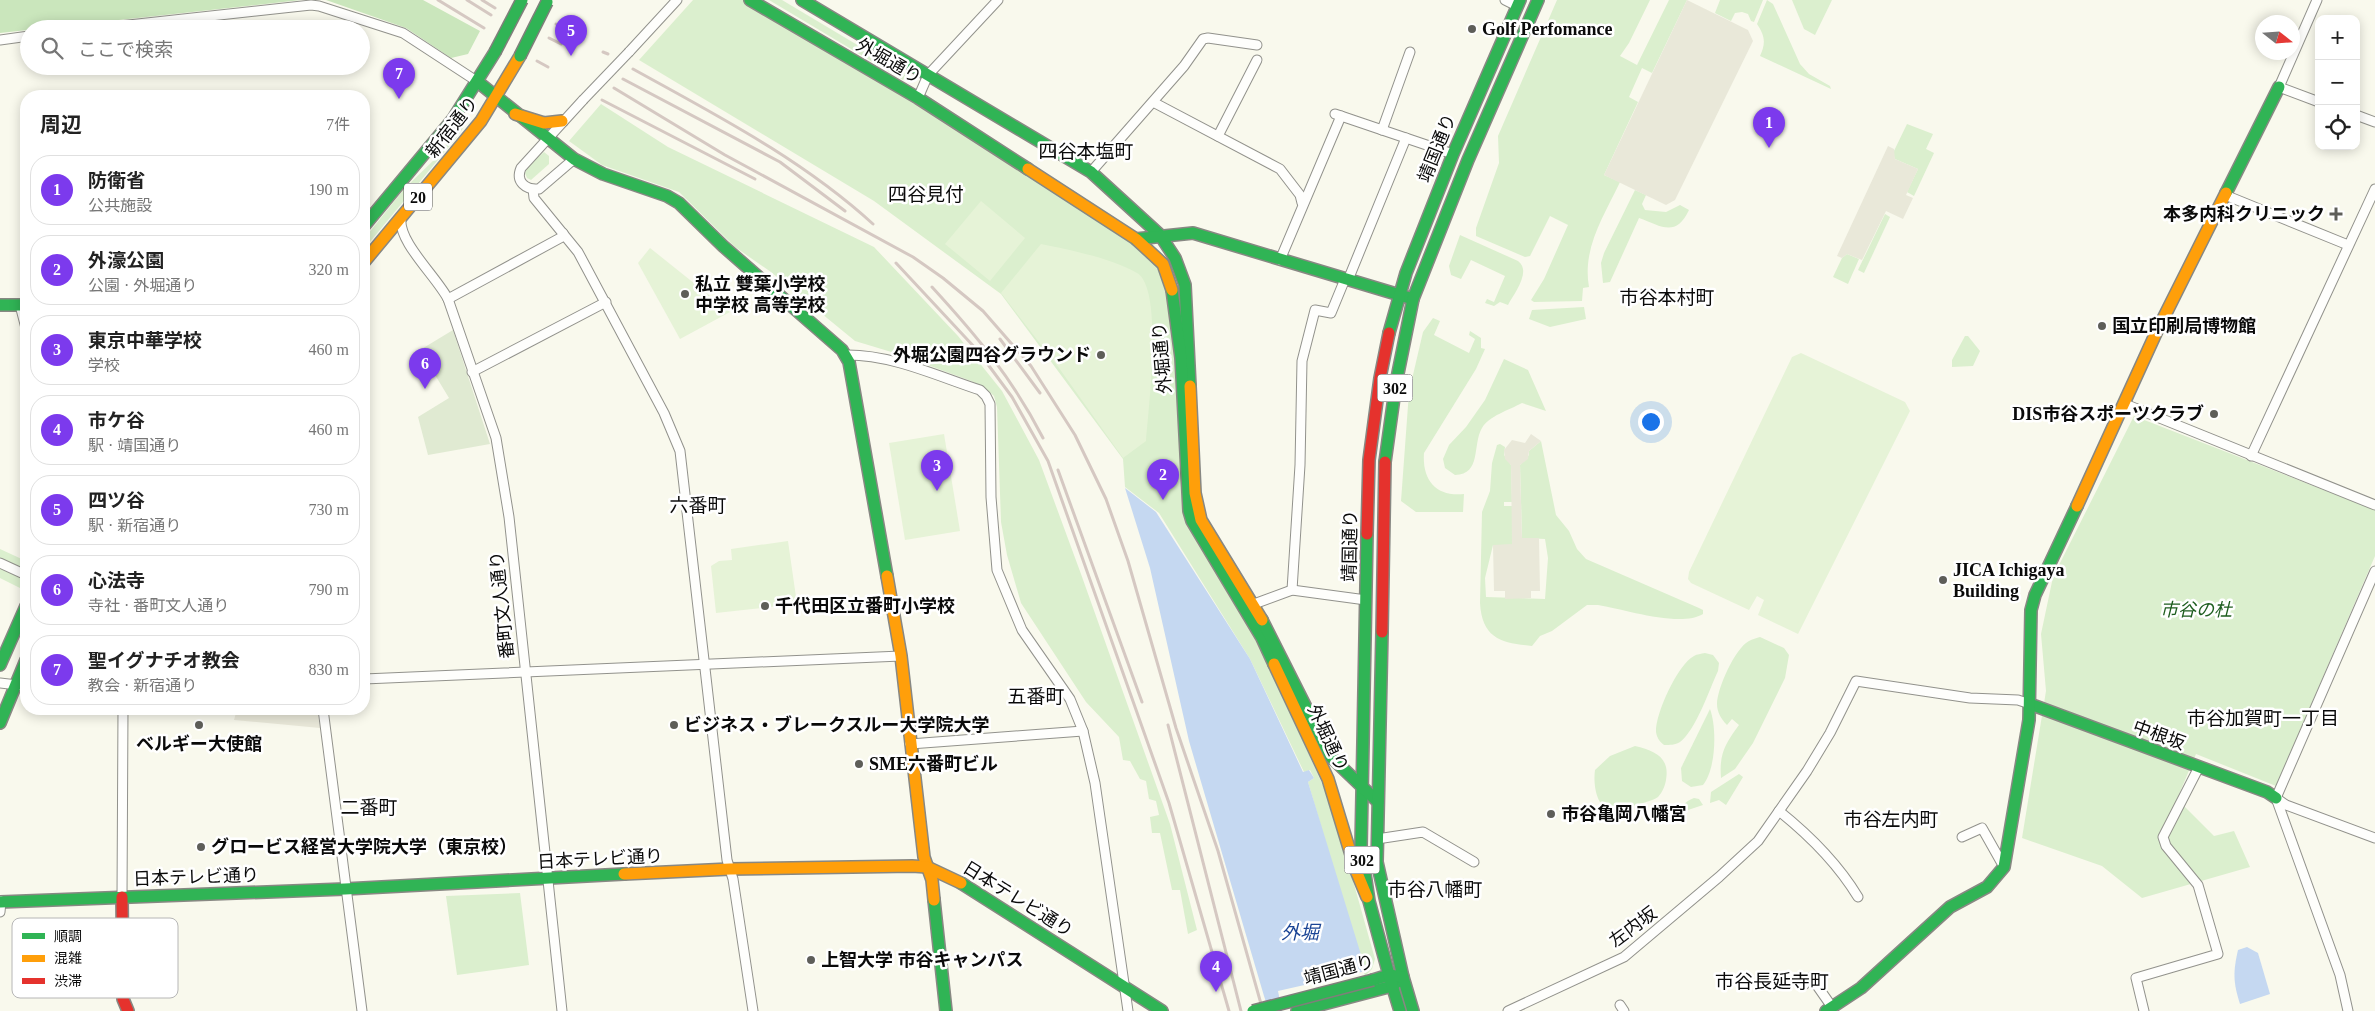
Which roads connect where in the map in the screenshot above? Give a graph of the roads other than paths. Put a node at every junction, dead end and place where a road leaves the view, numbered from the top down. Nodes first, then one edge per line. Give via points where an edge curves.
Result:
1 (522, 0) edge
2 (678, 0) edge
3 (750, 0) edge
4 (802, 0) edge
5 (998, 0) edge
6 (1505, 0) edge
7 (1538, 0) edge
8 (2317, 0) edge
9 (548, 1) edge
10 (1518, 3) edge
11 (174, 20) edge
12 (362, 20) edge
13 (370, 23) edge
14 (20, 37) edge
15 (0, 40) edge
16 (1257, 45) dead end
17 (1410, 52) dead end
18 (1257, 60) dead end
19 (928, 75) junction
20 (478, 82) junction
21 (2279, 87) junction
22 (496, 98) junction
23 (918, 98) junction
24 (2315, 100) edge
25 (1153, 102) junction
26 (515, 114) junction
27 (2360, 116) edge
28 (562, 121) junction
29 (2375, 122) edge
30 (1382, 130) junction
31 (1218, 136) junction
32 (1406, 138) junction
33 (546, 140) junction
34 (1453, 154) junction
35 (574, 160) junction
36 (1091, 172) junction
37 (533, 190) junction
38 (2375, 190) edge
39 (2225, 195) junction
40 (1302, 203) junction
41 (401, 218) junction
42 (370, 219) edge
43 (563, 233) junction
44 (1160, 235) junction
45 (1136, 239) junction
46 (2348, 245) junction
47 (370, 255) edge
48 (1280, 260) junction
49 (1346, 279) junction
50 (1398, 295) junction
51 (448, 299) junction
52 (1414, 299) junction
53 (606, 302) junction
54 (0, 305) edge
55 (20, 305) edge
56 (845, 355) junction
57 (472, 372) junction
58 (2125, 404) junction
59 (2251, 456) junction
60 (2375, 505) edge
61 (0, 563) edge
62 (2375, 571) edge
63 (20, 573) edge
64 (1292, 590) junction
65 (1366, 600) junction
66 (1254, 604) junction
67 (20, 620) edge
68 (900, 656) junction
69 (705, 664) junction
70 (0, 665) edge
71 (525, 672) junction
72 (370, 678) edge
73 (0, 683) edge
74 (20, 685) edge
75 (20, 687) edge
76 (2030, 704) junction
77 (123, 715) edge
78 (324, 715) edge
79 (0, 723) edge
80 (1083, 731) junction
81 (910, 744) junction
82 (2199, 767) junction
83 (1363, 785) junction
84 (2276, 798) junction
85 (1378, 802) junction
86 (1779, 811) junction
87 (1962, 837) dead end
88 (2375, 838) edge
89 (1377, 840) junction
90 (1474, 862) dead end
91 (927, 867) junction
92 (2004, 867) junction
93 (730, 869) junction
94 (546, 879) junction
95 (345, 889) junction
96 (1858, 897) dead end
97 (122, 898) junction
98 (1369, 900) junction
99 (0, 905) edge
100 (122, 918) edge
101 (1403, 977) junction
102 (1391, 980) junction
103 (1123, 985) junction
104 (1375, 985) junction
105 (1804, 985) dead end
106 (123, 998) edge
107 (1829, 1009) edge
108 (128, 1011) edge
109 (362, 1011) edge
110 (562, 1011) edge
111 (753, 1011) edge
112 (946, 1011) edge
113 (1128, 1011) edge
114 (1162, 1011) edge
115 (1253, 1011) edge
116 (1297, 1011) edge
117 (1400, 1011) edge
118 (1413, 1011) edge
119 (1508, 1011) edge
120 (2144, 1011) edge
121 (2348, 1011) edge

1 - 20 main road, 新宿通り / 20, bridge
2 - 28 street, bridge
3 - 23 main road, 外堀通り
4 - 19 main road, 外堀通り
5 - 19 street
6 - 10 street
7 - 52 main road, 靖国通り / 302 via 1468,160
8 - 21 street
9 - 22 main road, 新宿通り / 20, bridge
10 - 34 main road, 靖国通り / 302
11 - 12 street via 311,5
13 - 20 street via 402,33
14 - 15 street
16 - 25 street via 1203,39
17 - 30 street
18 - 31 street
19 - 23 street
19 - 36 main road, 外堀通り
20 - 22 main road
20 - 42 main road, 新宿通り / 20 via 453,118
21 - 24 street
21 - 39 main road
22 - 26 main road
22 - 41 main road, 新宿通り / 20
23 - 45 main road, 外堀通り
25 - 31 street
25 - 36 street
26 - 28 main road via 530,115 542,123
26 - 33 main road
27 - 29 street
28 - 33 street
30 - 32 street
30 - 40 street via 1338,115
31 - 40 street via 1280,169 1300,195
32 - 34 street
32 - 49 street
33 - 35 main road
33 - 37 street via 519,172 523,186
34 - 50 main road, 靖国通り / 302
35 - 37 street via 544,187
35 - 56 main road via 679,203
36 - 44 main road, 外堀通り
37 - 43 street via 534,198
38 - 46 street
39 - 46 street
39 - 58 main road via 2156,333
40 - 48 street
41 - 47 main road, 新宿通り / 20
41 - 51 street, 番町文人通り via 404,236
43 - 51 street via 562,237
43 - 53 street via 578,252
44 - 45 main road
44 - 48 main road via 1193,233
44 - 66 main road, 外堀通り via 1176,258 1185,285 1195,493 1201,520
45 - 98 main road, 外堀通り via 1163,264 1172,286 1181,358 1188,511 1262,638 1328,779 1338,802 1355,873
46 - 59 street
48 - 49 main road
49 - 50 main road
49 - 64 street via 1331,313 1315,310 1302,361 1300,465
50 - 52 main road
50 - 65 main road, 靖国通り / 302 via 1380,378 1369,460
51 - 57 street, 番町文人通り
52 - 85 main road, 靖国通り / 302 via 1396,383 1385,464
53 - 57 street
53 - 69 street via 680,450
54 - 55 main road
56 - 68 main road via 854,385
56 - 80 street via 892,361 980,390 986,396 990,404 991,497 997,570 1022,630 1070,699
57 - 71 street, 番町文人通り via 496,438 509,517
58 - 59 street
58 - 76 main road via 2035,595 2029,638
59 - 60 street
61 - 63 street
62 - 84 street
64 - 65 street
64 - 66 street
65 - 83 main road, 靖国通り / 302
66 - 83 main road, 外堀通り via 1331,757 1339,768
67 - 70 main road
68 - 69 street
68 - 81 main road
69 - 71 street
69 - 93 street
71 - 72 street
71 - 94 street, 番町文人通り
73 - 74 street
75 - 79 main road
76 - 82 main road, 中根坂
76 - 86 street, 左内坂 via 1856,681 1830,733
76 - 92 main road
77 - 97 street
78 - 95 street
80 - 81 street
80 - 103 street via 1096,783
81 - 91 main road
82 - 84 main road, 中根坂
82 - 120 street via 2163,837 2166,846 2198,885 2218,954 2136,978
83 - 85 main road, 外堀通り
83 - 98 main road, 靖国通り / 302 via 1362,847
84 - 88 street via 2286,805
84 - 121 street via 2340,975
85 - 89 main road, 靖国通り / 302
86 - 96 street via 1803,830 1847,879
86 - 119 street, 左内坂 via 1758,841 1720,877 1624,957
87 - 92 street via 1982,828
89 - 90 street via 1423,832
89 - 101 main road, 靖国通り / 302 via 1379,878
91 - 93 main road, 日本テレビ通り
91 - 103 main road, 日本テレビ通り via 947,875
91 - 112 main road via 932,880
92 - 107 main road via 1987,887 1950,907 1861,988
93 - 94 main road, 日本テレビ通り
93 - 111 street
94 - 95 main road, 日本テレビ通り
94 - 110 street, 番町文人通り
95 - 97 main road, 日本テレビ通り
95 - 109 street
97 - 99 main road, 日本テレビ通り
97 - 100 main road
98 - 102 main road, 靖国通り / 302
101 - 102 main road
101 - 118 main road
102 - 104 main road, 靖国通り
102 - 117 main road
103 - 113 street
103 - 114 main road, 日本テレビ通り
104 - 115 main road, 靖国通り, bridge
104 - 116 main road, 靖国通り
105 - 107 street via 1811,977
106 - 108 main road

